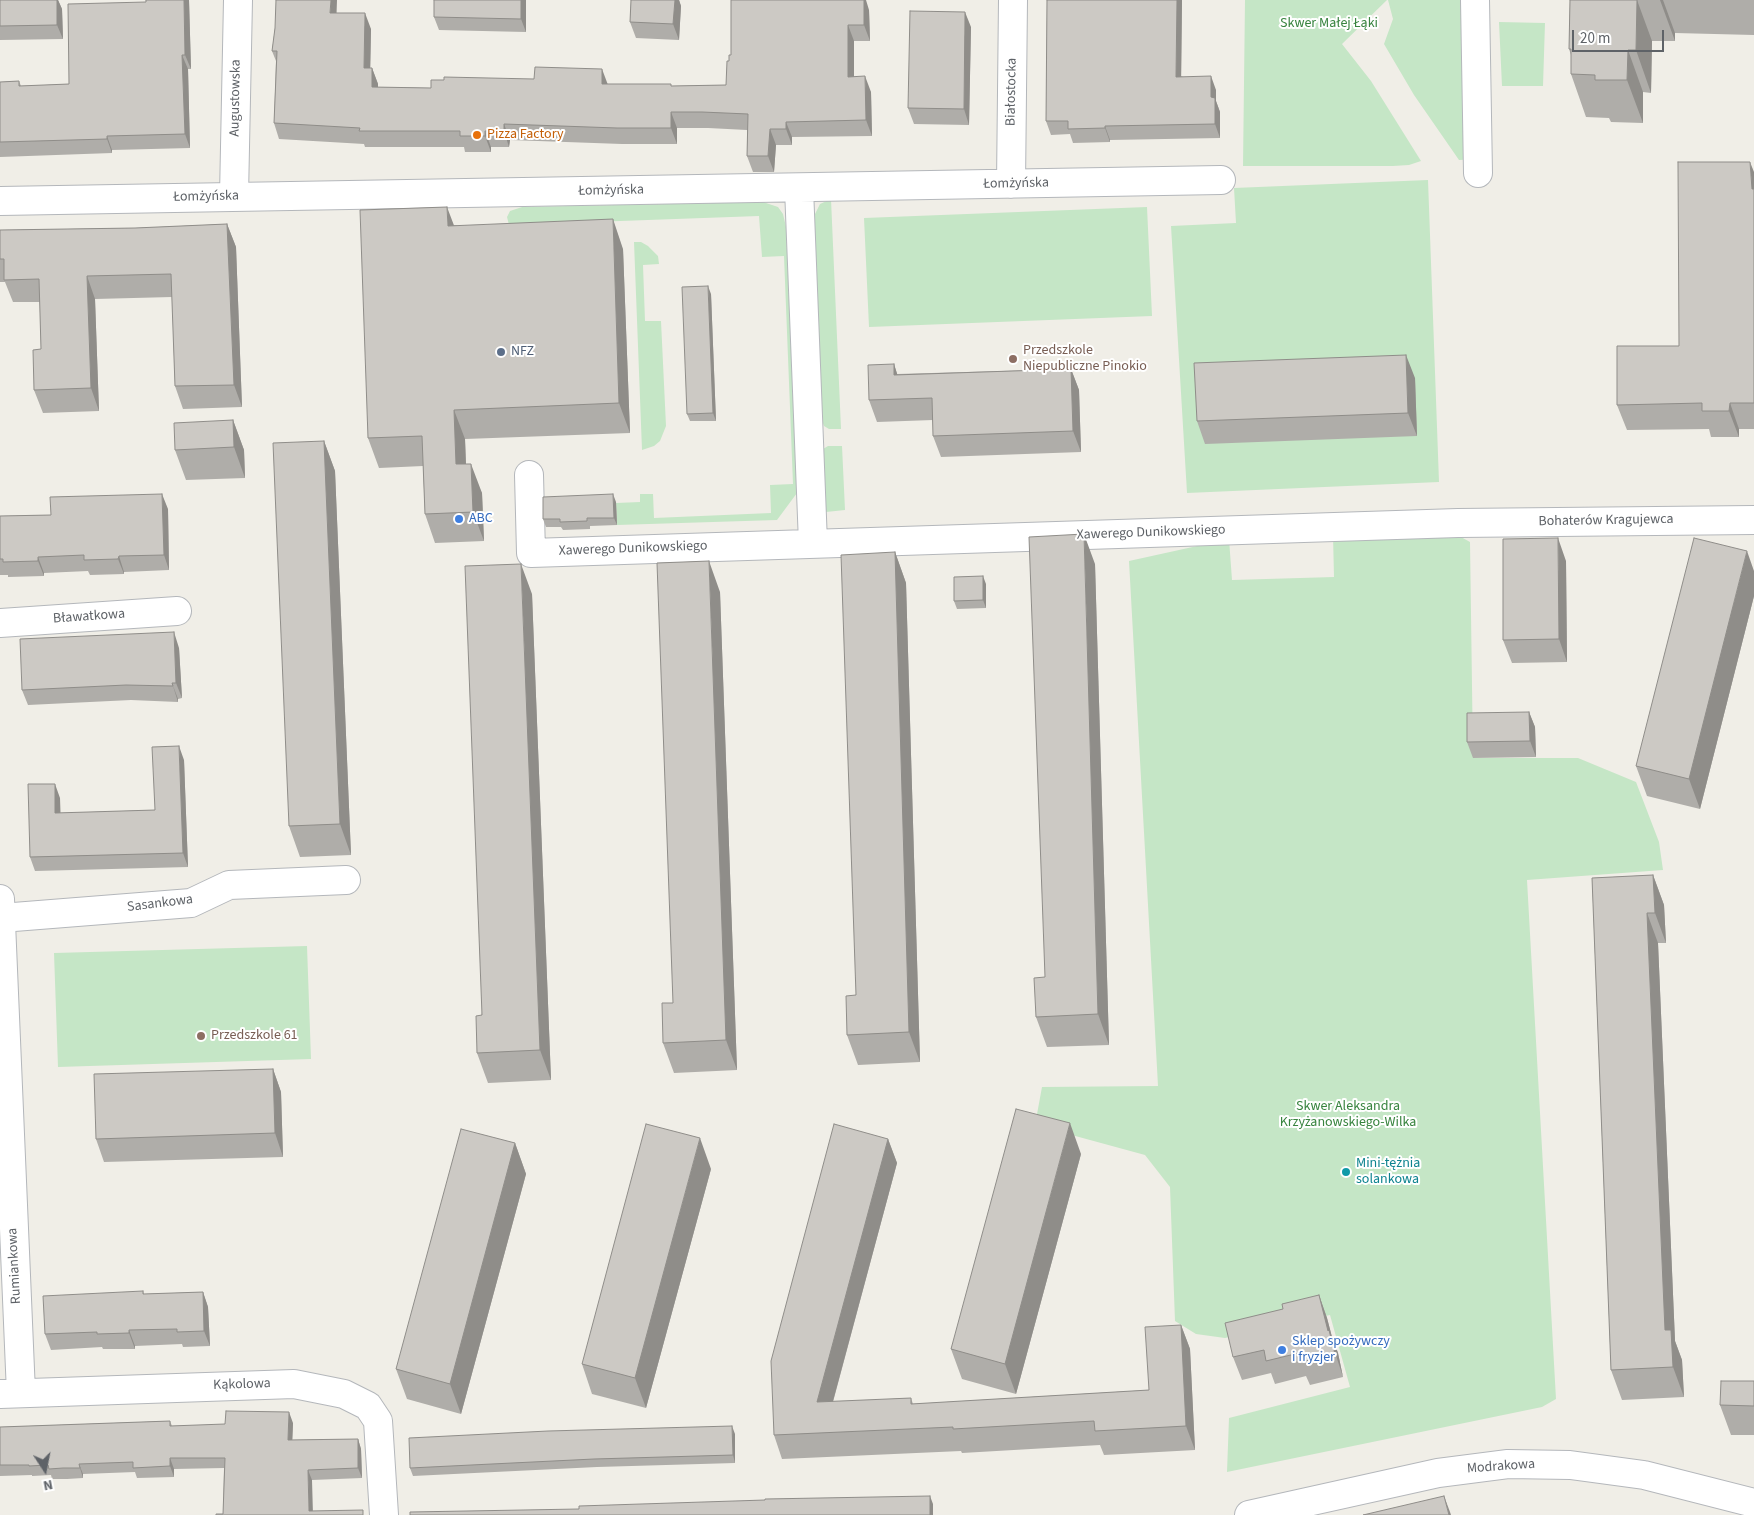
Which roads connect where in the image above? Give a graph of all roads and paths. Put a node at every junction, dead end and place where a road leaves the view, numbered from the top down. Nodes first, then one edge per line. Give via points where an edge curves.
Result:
1 (238, 0) edge
2 (1013, 0) edge
3 (1475, 0) edge
4 (1478, 173) dead end
5 (1221, 180) dead end
6 (1011, 184) junction
7 (799, 188) junction
8 (234, 196) junction
9 (0, 200) edge
10 (529, 475) dead end
11 (1754, 520) edge
12 (1458, 523) joint
13 (813, 543) junction
14 (177, 611) dead end
15 (0, 623) edge
16 (346, 880) dead end
17 (0, 908) edge
18 (11, 1393) edge
19 (1754, 1503) edge
20 (384, 1515) edge
21 (1249, 1515) edge

1 - 8 street, Augustowska
2 - 6 street, Białostocka
3 - 4 street
5 - 6 street, Łomżyńska
6 - 7 street, Łomżyńska
7 - 8 street, Łomżyńska
7 - 13 street
8 - 9 street, Łomżyńska
10 - 13 street, Xawerego Dunikowskiego via 531,553
11 - 12 street, Bohaterów Kragujewca
12 - 13 street, Xawerego Dunikowskiego
14 - 15 street, Bławatkowa
16 - 17 street, Sasankowa via 229,884 191,903
17 - 18 street, Rumiankowa
18 - 20 street, Kąkolowa via 294,1384 344,1394 368,1406 378,1421
19 - 21 street, Modrakowa via 1644,1475 1570,1465 1508,1464 1438,1473

